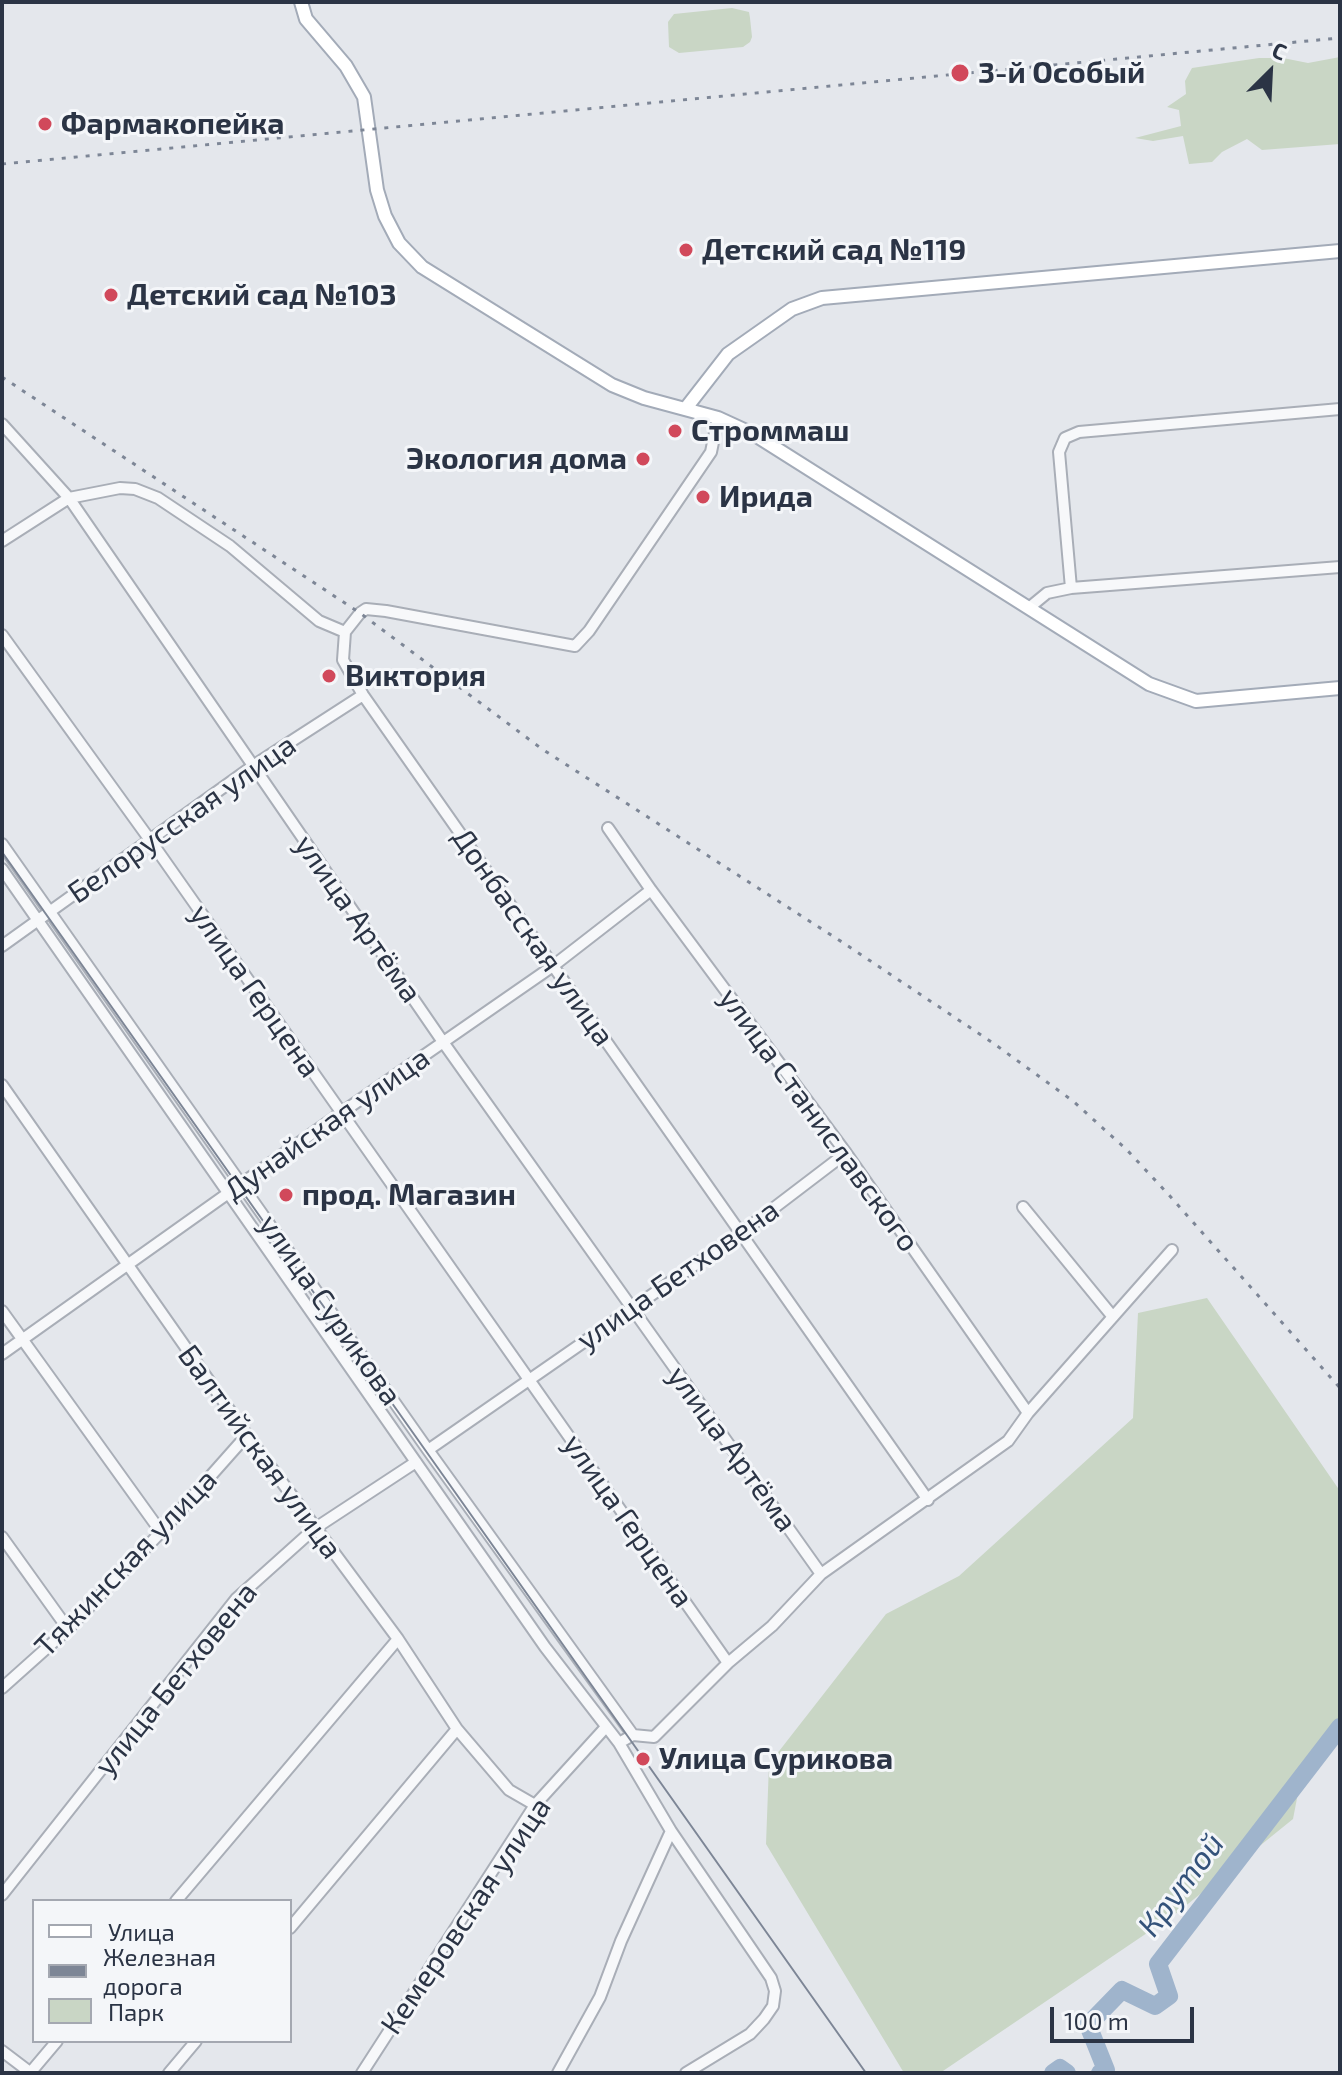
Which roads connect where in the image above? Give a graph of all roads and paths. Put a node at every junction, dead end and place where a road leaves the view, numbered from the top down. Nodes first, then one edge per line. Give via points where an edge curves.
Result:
1 (301, 2) edge
2 (1340, 251) edge
3 (686, 408) junction
4 (1340, 409) edge
5 (718, 418) junction
6 (2, 424) edge
7 (69, 498) junction
8 (2, 541) edge
9 (1340, 567) edge
10 (1071, 588) junction
11 (1030, 607) junction
12 (345, 632) junction
13 (2, 635) edge
14 (1340, 688) edge
15 (363, 695) junction
16 (253, 766) junction
17 (608, 828) dead end
18 (150, 840) junction
19 (2, 844) edge
20 (2, 869) edge
21 (651, 890) junction
22 (50, 912) junction
23 (38, 919) junction
24 (2, 946) edge
25 (553, 966) junction
26 (443, 1042) junction
27 (2, 1085) edge
28 (341, 1113) junction
29 (846, 1153) junction
30 (241, 1185) junction
31 (228, 1193) junction
32 (1023, 1207) dead end
33 (741, 1233) junction
34 (1172, 1250) dead end
35 (127, 1266) junction
36 (631, 1309) junction
37 (2, 1311) edge
38 (1113, 1317) junction
39 (22, 1340) junction
40 (2, 1354) edge
41 (529, 1380) junction
42 (1028, 1413) junction
43 (247, 1435) junction
44 (428, 1450) junction
45 (416, 1462) junction
46 (928, 1500) junction
47 (314, 1529) junction
48 (161, 1532) junction
49 (2, 1537) edge
50 (821, 1574) junction
51 (68, 1629) junction
52 (398, 1639) junction
53 (728, 1663) junction
54 (2, 1688) edge
55 (606, 1727) junction
56 (457, 1729) junction
57 (633, 1735) junction
58 (619, 1743) junction
59 (535, 1805) junction
60 (671, 1831) junction
61 (2, 1895) edge
62 (178, 1899) edge
63 (292, 1926) edge
64 (55, 2043) edge
65 (194, 2043) edge
66 (2, 2051) edge
67 (31, 2073) edge
68 (169, 2073) edge
69 (362, 2073) edge
70 (558, 2073) edge
71 (686, 2073) edge

1 - 3 main road via 306,19 346,66 364,97 377,190 399,243 422,267 612,385
2 - 3 main road via 822,298 764,326 728,354
3 - 5 main road
4 - 10 street via 1079,432 1065,438 1059,452
5 - 11 main road via 755,435
5 - 12 street via 711,452 575,646 366,609
6 - 7 street, улица Артёма
7 - 8 street
7 - 12 street via 120,488 158,498 230,546 319,621
7 - 16 street, улица Артёма
9 - 10 street
10 - 11 street via 1047,593
11 - 14 main road via 1149,684 1196,701
12 - 15 street, Донбасская улица via 343,660
13 - 18 street, улица Герцена
15 - 16 street, Белорусская улица
15 - 25 street, Донбасская улица
16 - 18 street, Белорусская улица
16 - 26 street, улица Артёма
17 - 21 street, улица Станиславского
18 - 22 street, Белорусская улица
18 - 28 street, улица Герцена
19 - 22 street, улица Сурикова
20 - 23 street, улица Сурикова
21 - 25 street, Дунайская улица
21 - 29 street, улица Станиславского
22 - 23 street, Белорусская улица
22 - 30 street, улица Сурикова
23 - 24 street, Белорусская улица
23 - 31 street, улица Сурикова
25 - 26 street, Дунайская улица
25 - 33 street, Донбасская улица
26 - 28 street, Дунайская улица
26 - 36 street, улица Артёма
27 - 35 street, Балтийская улица
28 - 30 street, Дунайская улица
28 - 41 street, улица Герцена
29 - 33 street, улица Бетховена
29 - 42 street, улица Станиславского
30 - 31 street, Дунайская улица
30 - 44 street, улица Сурикова
31 - 35 street, Дунайская улица
31 - 45 street, улица Сурикова
32 - 38 street
33 - 36 street, улица Бетховена
33 - 46 street, Донбасская улица
34 - 38 street
35 - 39 street, Дунайская улица
35 - 43 street, Балтийская улица
36 - 41 street, улица Бетховена
36 - 50 street, улица Артёма
37 - 39 street
38 - 42 street
39 - 40 street, Дунайская улица
39 - 48 street
41 - 44 street, улица Бетховена
41 - 53 street, улица Герцена
42 - 46 street via 1008,1441
43 - 47 street, Балтийская улица
43 - 48 street, Тяжинская улица
44 - 57 street, улица Сурикова
45 - 47 street, улица Бетховена
45 - 55 street, улица Сурикова
46 - 50 street
47 - 52 street, Балтийская улица
47 - 61 street, улица Бетховена via 236,1599
48 - 51 street, Тяжинская улица
49 - 51 street
50 - 53 street
51 - 54 street, Тяжинская улица
52 - 56 street, Балтийская улица
52 - 62 street
53 - 57 street via 654,1737
55 - 58 street, улица Сурикова
55 - 59 street, Кемеровская улица
56 - 59 street, Балтийская улица via 509,1790
56 - 63 street
57 - 58 street
58 - 60 street, улица Сурикова
59 - 69 street, Кемеровская улица
60 - 70 street via 600,1997
60 - 71 street, улица Сурикова via 775,1991 773,2006 750,2034
64 - 67 street
65 - 68 street
66 - 67 street

